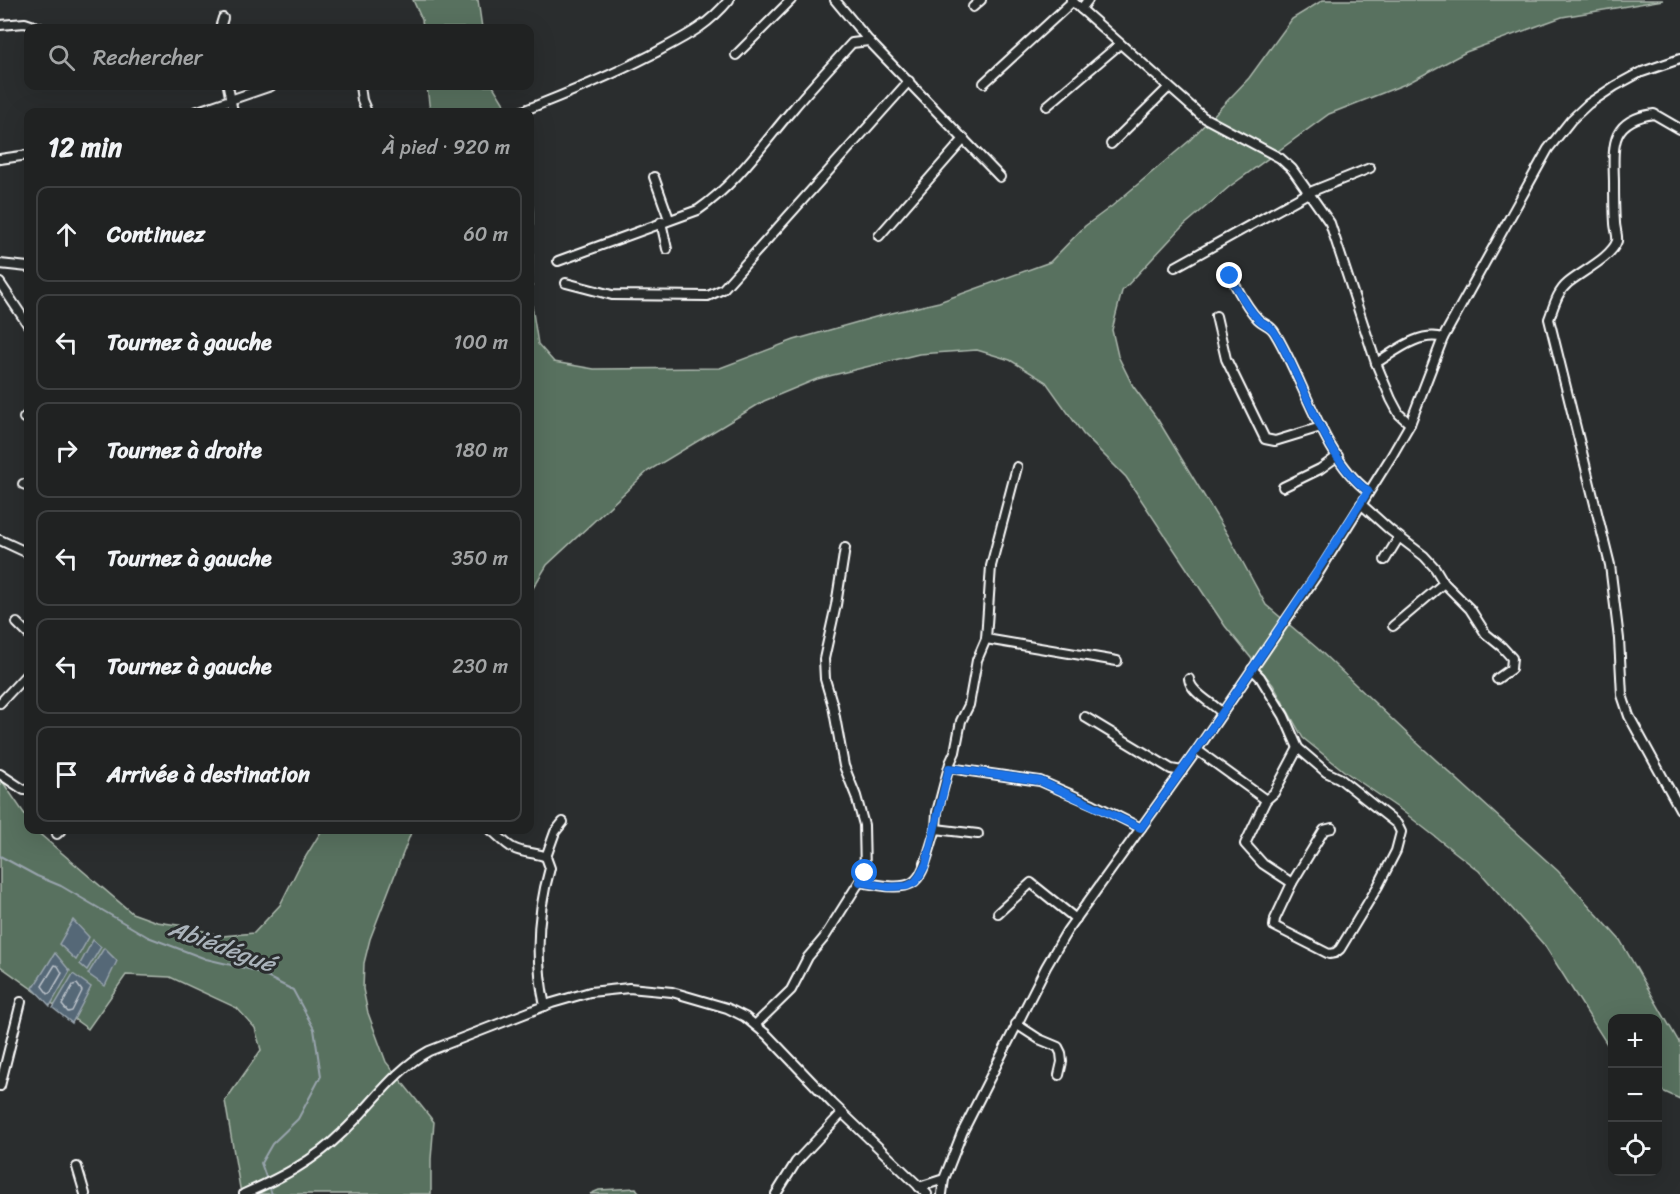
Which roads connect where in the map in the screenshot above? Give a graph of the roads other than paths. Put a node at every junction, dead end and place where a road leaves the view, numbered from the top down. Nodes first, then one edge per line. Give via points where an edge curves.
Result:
1 (729, 0) edge
2 (791, 0) edge
3 (835, 0) edge
4 (981, 0) edge
5 (1088, 0) edge
6 (1072, 1) edge
7 (973, 7) dead end
8 (1081, 9) junction
9 (223, 18) dead end
10 (28, 24) edge
11 (221, 24) edge
12 (0, 25) edge
13 (868, 41) junction
14 (1120, 44) junction
15 (736, 55) dead end
16 (1680, 59) edge
17 (909, 81) junction
18 (984, 83) dead end
19 (1169, 87) junction
20 (229, 90) edge
21 (260, 90) edge
22 (361, 90) edge
23 (231, 98) junction
24 (1047, 106) dead end
25 (205, 108) edge
26 (232, 108) edge
27 (365, 108) edge
28 (530, 108) edge
29 (1680, 129) edge
30 (964, 139) junction
31 (1112, 144) dead end
32 (24, 156) edge
33 (0, 159) edge
34 (1370, 168) dead end
35 (654, 177) dead end
36 (1000, 177) dead end
37 (1310, 192) junction
38 (665, 221) junction
39 (879, 236) dead end
40 (667, 249) dead end
41 (558, 261) dead end
42 (0, 264) edge
43 (24, 267) edge
44 (1175, 267) dead end
45 (1230, 276) dead end
46 (0, 283) edge
47 (566, 283) dead end
48 (1216, 316) dead end
49 (24, 319) edge
50 (1443, 338) junction
51 (1376, 363) junction
52 (1410, 424) junction
53 (1321, 427) junction
54 (1338, 456) junction
55 (1017, 467) dead end
56 (1282, 487) dead end
57 (1368, 491) junction
58 (1361, 504) junction
59 (1399, 537) junction
60 (0, 540) edge
61 (844, 548) dead end
62 (24, 551) edge
63 (1385, 560) dead end
64 (1444, 583) junction
65 (17, 623) dead end
66 (1393, 626) dead end
67 (24, 630) edge
68 (986, 639) junction
69 (1117, 661) dead end
70 (1252, 669) junction
71 (24, 677) edge
72 (1189, 679) dead end
73 (1497, 679) dead end
74 (0, 704) edge
75 (1222, 713) junction
76 (1085, 717) dead end
77 (1298, 748) junction
78 (1197, 750) junction
79 (949, 768) junction
80 (1182, 771) junction
81 (0, 774) edge
82 (24, 790) edge
83 (1266, 800) junction
84 (1680, 810) edge
85 (563, 822) dead end
86 (1141, 828) junction
87 (1332, 828) dead end
88 (936, 829) junction
89 (496, 834) edge
90 (978, 834) dead end
91 (546, 857) junction
92 (860, 882) junction
93 (1292, 883) junction
94 (998, 913) dead end
95 (1076, 919) junction
96 (21, 1002) dead end
97 (545, 1006) junction
98 (1016, 1024) junction
99 (755, 1025) junction
100 (1059, 1075) dead end
101 (0, 1086) edge
102 (842, 1113) junction
103 (77, 1167) dead end
104 (944, 1179) junction
105 (919, 1186) junction
106 (85, 1194) edge
107 (244, 1194) edge
108 (776, 1194) edge
109 (927, 1194) edge
110 (942, 1194) edge

1 - 28 street via 696,32
2 - 15 street
3 - 13 street
4 - 7 street
5 - 8 street
6 - 8 street
6 - 18 street
8 - 14 street
9 - 11 street
10 - 12 street
13 - 17 street
13 - 38 street via 852,43 708,203
14 - 19 street
14 - 24 street
16 - 50 street via 1615,86 1571,120 1548,148
17 - 30 street
17 - 47 street via 716,294 612,295
19 - 31 street
19 - 37 street via 1203,117 1280,158
20 - 23 street
21 - 23 street
22 - 27 street
23 - 25 street
23 - 26 street
29 - 84 street via 1654,114 1638,116 1620,130 1613,143 1617,240 1603,257 1567,284 1549,319 1610,565 1622,695 1629,716
30 - 36 street
30 - 39 street
32 - 33 street
34 - 37 street
35 - 38 street
37 - 44 street
37 - 51 street via 1330,223
38 - 40 street
38 - 41 street
42 - 43 street
45 - 53 street via 1248,308 1273,329
46 - 49 street
48 - 53 street via 1226,359 1264,439 1275,441
50 - 51 street via 1419,338
50 - 52 street
51 - 52 street via 1399,414
52 - 57 street
53 - 54 street
54 - 56 street via 1320,470
54 - 57 street via 1356,483
55 - 68 street via 991,566
57 - 58 street
58 - 59 street
58 - 70 street
59 - 63 street
59 - 64 street via 1424,556
60 - 62 street
61 - 92 street via 824,659 844,766 864,825 865,873
64 - 66 street
64 - 73 street via 1470,609 1486,634 1512,658 1512,669
65 - 67 street
68 - 69 street
68 - 79 street
70 - 75 street
70 - 77 street via 1284,716
71 - 74 street
72 - 75 street via 1195,690
75 - 78 street
76 - 80 street
77 - 83 street via 1274,793
77 - 93 street via 1397,824 1401,832 1378,886 1335,953 1322,951 1274,926
78 - 80 street
78 - 83 street
79 - 86 street via 1040,781
79 - 88 street
80 - 86 street
81 - 82 street
83 - 93 street via 1245,844 1263,864
85 - 91 street
86 - 95 street
87 - 93 street via 1324,830
88 - 90 street
88 - 92 street via 926,864 915,882 889,887
89 - 91 street via 512,848
91 - 97 street via 550,868 539,912
92 - 99 street via 808,957 791,990
94 - 95 street via 1031,883
95 - 98 street
96 - 101 street
97 - 99 street via 590,992 630,988 672,992 727,1008
97 - 107 street via 413,1059 320,1153 281,1178
98 - 100 street via 1058,1047 1062,1053
98 - 104 street via 962,1133
99 - 102 street
102 - 105 street
102 - 108 street via 796,1162
103 - 106 street
104 - 105 street
104 - 110 street
105 - 109 street

